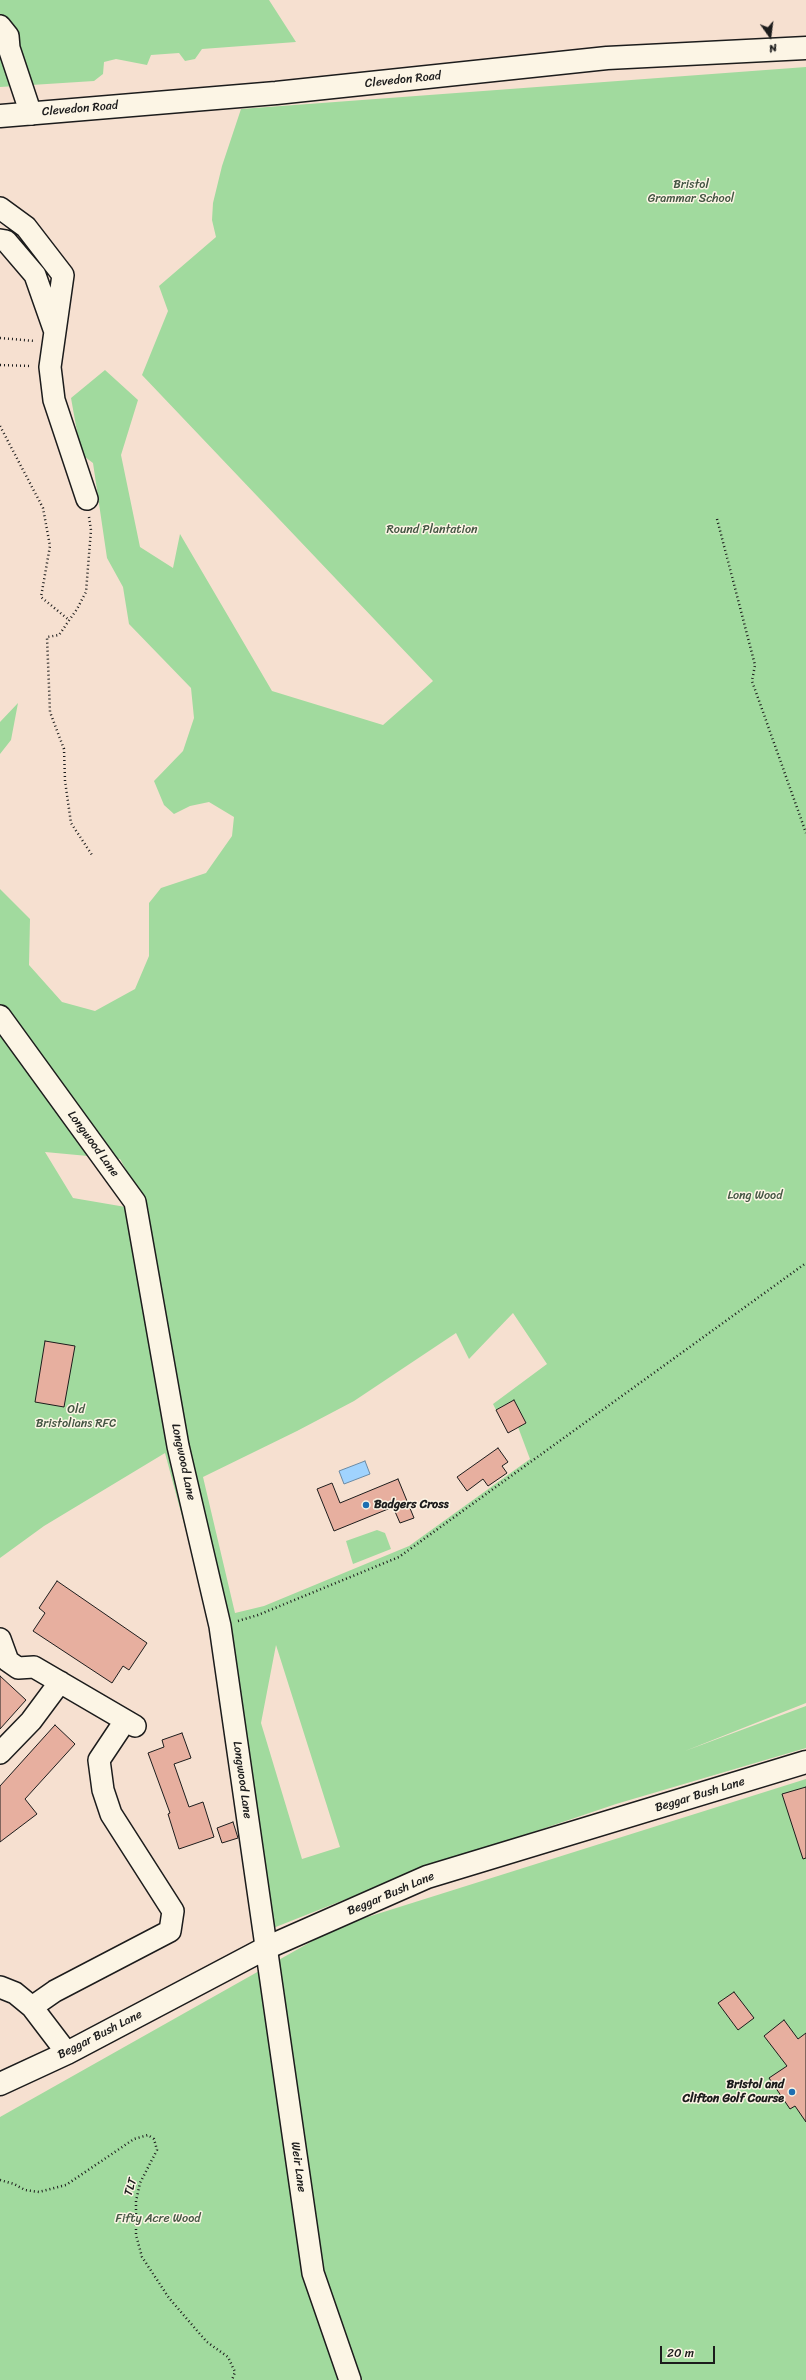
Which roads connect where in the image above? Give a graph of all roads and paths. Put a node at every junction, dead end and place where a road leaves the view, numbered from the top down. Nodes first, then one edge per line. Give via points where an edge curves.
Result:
1 (0, 26) edge
2 (5, 45) edge
3 (806, 48) edge
4 (31, 114) junction
5 (0, 116) edge
6 (0, 208) edge
7 (0, 240) edge
8 (0, 338) edge
9 (55, 338) junction
10 (0, 365) edge
11 (50, 367) junction
12 (0, 426) edge
13 (87, 499) joint
14 (717, 519) dead end
15 (69, 620) junction
16 (806, 833) edge
17 (92, 855) dead end
18 (0, 1016) edge
19 (806, 1263) edge
20 (220, 1626) junction
21 (0, 1639) edge
22 (60, 1682) junction
23 (0, 1753) edge
24 (806, 1762) edge
25 (266, 1948) junction
26 (0, 1987) edge
27 (32, 2007) junction
28 (67, 2053) junction
29 (0, 2084) edge
30 (0, 2180) edge
31 (232, 2380) edge
32 (350, 2380) edge

1 - 2 street via 8,36
2 - 4 street via 14,56
3 - 4 main road, Clevedon Road via 607,58 276,93
4 - 5 main road, Clevedon Road
6 - 9 street via 26,227 63,275
7 - 9 street via 6,241 35,275
8 - 9 path
9 - 11 street
10 - 11 path
11 - 13 street via 54,400
12 - 15 path via 44,508 50,546 41,597
13 - 15 path via 91,530 86,592
14 - 16 path via 755,665 752,681
15 - 17 path via 59,635 47,637 50,712 64,749 65,781 71,823
18 - 20 street, Longwood Lane via 135,1202 178,1446
19 - 20 path via 399,1557 258,1615
20 - 25 street, Longwood Lane
21 - 22 street via 8,1660 18,1668 34,1667
22 - 23 street via 31,1721
22 - 27 street via 130,1724 99,1760 103,1790 111,1814 173,1912 170,1931 55,1991
24 - 25 main road, Beggar Bush Lane via 427,1878
25 - 28 main road, Beggar Bush Lane
25 - 32 street, Weir Lane via 313,2273
26 - 27 street via 15,1993
27 - 28 street
28 - 29 main road, Beggar Bush Lane
30 - 31 path, TLT via 25,2190 39,2192 66,2185 134,2139 148,2135 154,2139 157,2150 140,2183 136,2201 136,2235 142,2257 170,2298 199,2333 228,2357 234,2372

